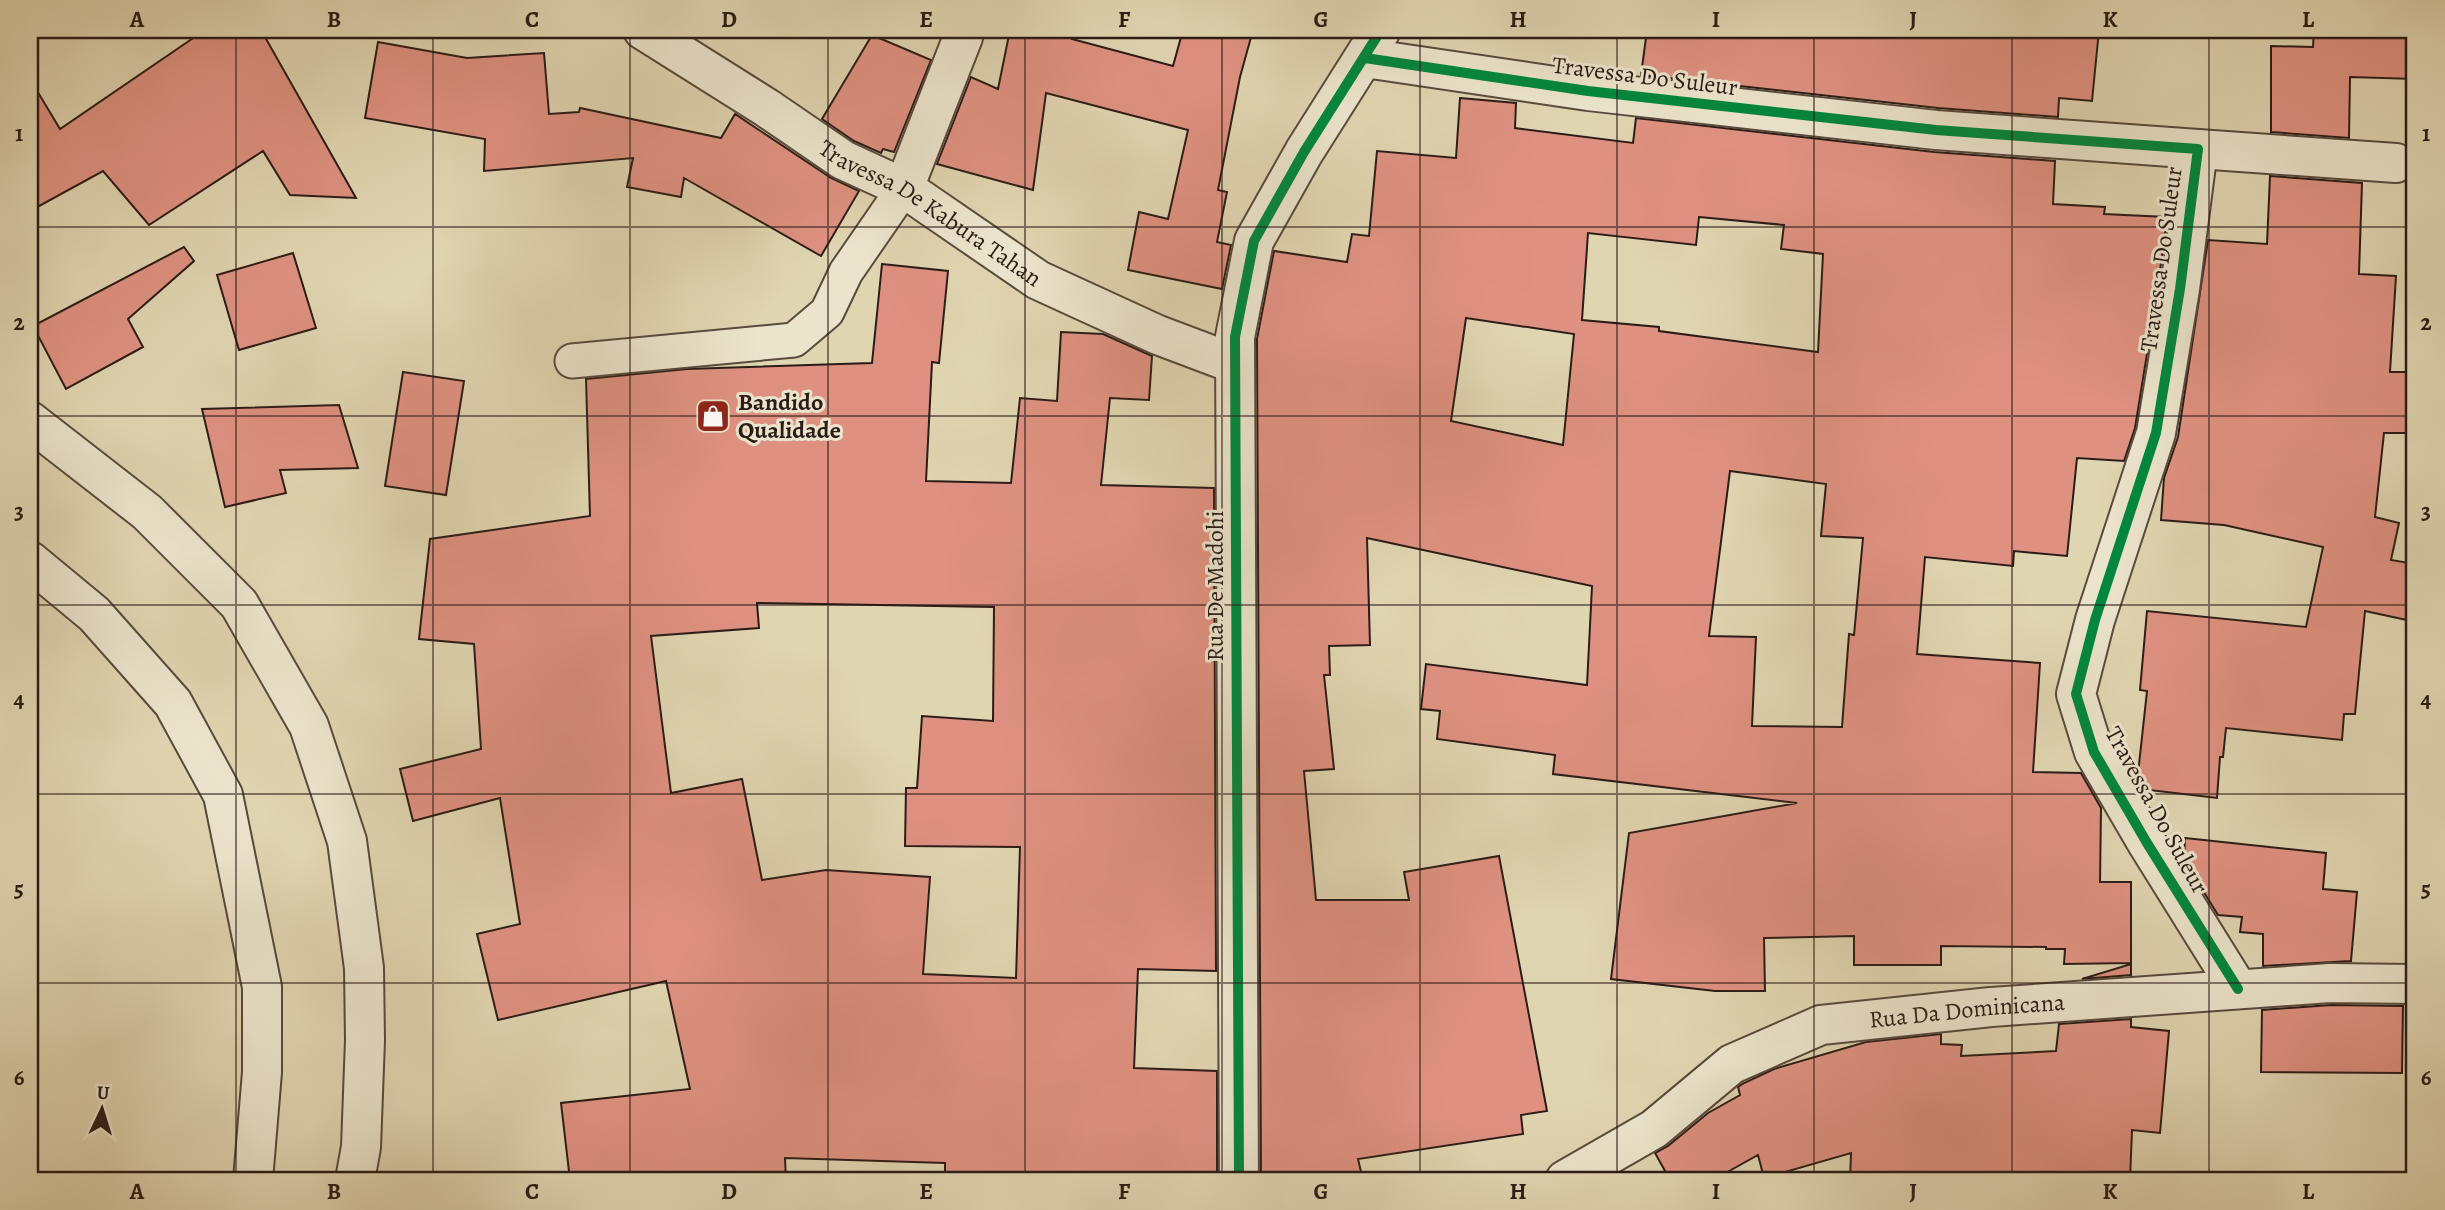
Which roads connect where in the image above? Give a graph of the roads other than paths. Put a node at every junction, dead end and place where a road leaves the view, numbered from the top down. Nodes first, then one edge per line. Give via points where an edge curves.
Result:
1 (643, 30) edge
2 (964, 30) edge
3 (1373, 44) edge
4 (2198, 149) junction
5 (2396, 163) dead end
6 (904, 188) junction
7 (572, 361) dead end
8 (1235, 364) junction
9 (30, 421) edge
10 (30, 561) edge
11 (2415, 984) edge
12 (2238, 989) junction
13 (253, 1180) edge
14 (355, 1180) edge
15 (1239, 1180) edge
16 (1565, 1180) edge

1 - 6 street, Travessa De Kabura Tahan via 843,160
2 - 6 street
3 - 4 street, Travessa Do Suleur via 1588,91 1936,130
3 - 8 street, Rua De Madohi via 1254,241 1235,337
4 - 5 street
4 - 12 street, Travessa Do Suleur via 2156,433 2095,620 2076,694 2094,752
6 - 7 lane via 846,272 827,312 794,340
6 - 8 street, Travessa De Kabura Tahan via 1038,280 1158,335
8 - 15 street, Rua De Madohi
9 - 14 street via 147,512 239,604 309,726 346,841 364,968 363,1107
10 - 13 street via 94,614 173,703 223,795 262,987 262,1072
11 - 12 street, Rua Da Dominicana via 2330,982
12 - 16 street, Rua Da Dominicana via 1821,1025 1732,1065 1654,1129

